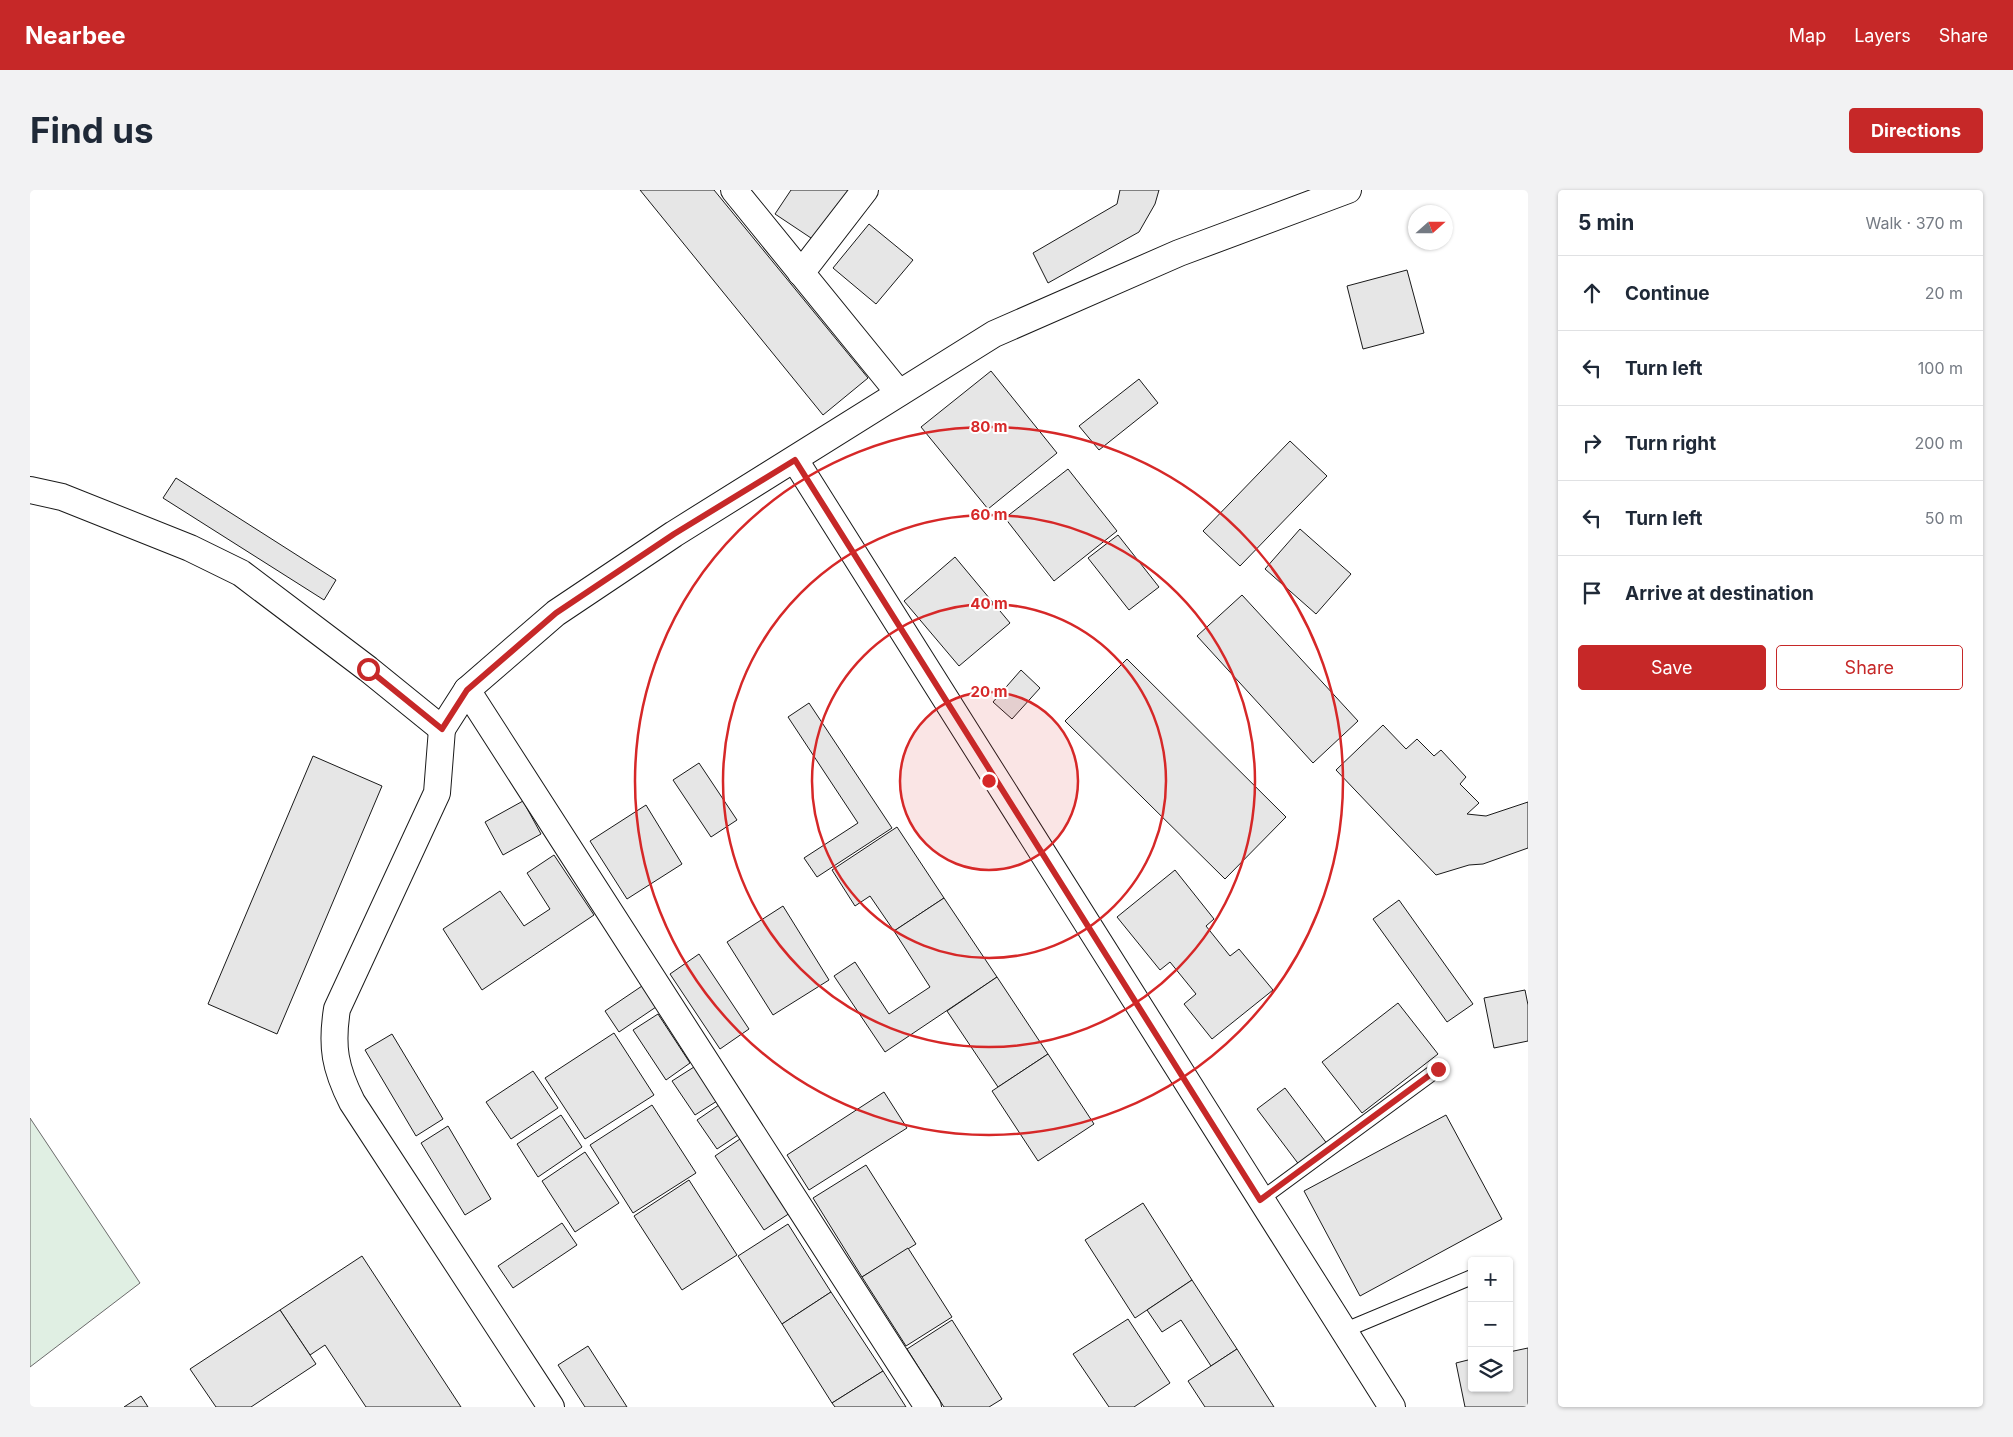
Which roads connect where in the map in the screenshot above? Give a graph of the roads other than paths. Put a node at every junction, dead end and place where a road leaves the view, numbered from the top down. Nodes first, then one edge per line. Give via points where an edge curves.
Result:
1 (734, 190) edge
2 (865, 190) edge
3 (1348, 190) edge
4 (801, 273) junction
5 (899, 393) junction
6 (795, 460) junction
7 (30, 490) edge
8 (467, 690) junction
9 (442, 729) junction
10 (1438, 1069) dead end
11 (1260, 1200) junction
12 (1468, 1278) edge
13 (1343, 1331) junction
14 (551, 1407) edge
15 (928, 1407) edge
16 (1392, 1407) edge

1 - 4 street
2 - 4 street
3 - 5 street via 1179,253 994,334
4 - 5 street
5 - 6 street
6 - 8 street via 674,534 556,613
6 - 11 street
7 - 9 street via 89,508 190,548 241,573
8 - 9 street
8 - 15 street
9 - 14 street via 436,793 337,1009 333,1033 335,1059 352,1102
10 - 11 lane
11 - 13 street
12 - 13 lane
13 - 16 street

